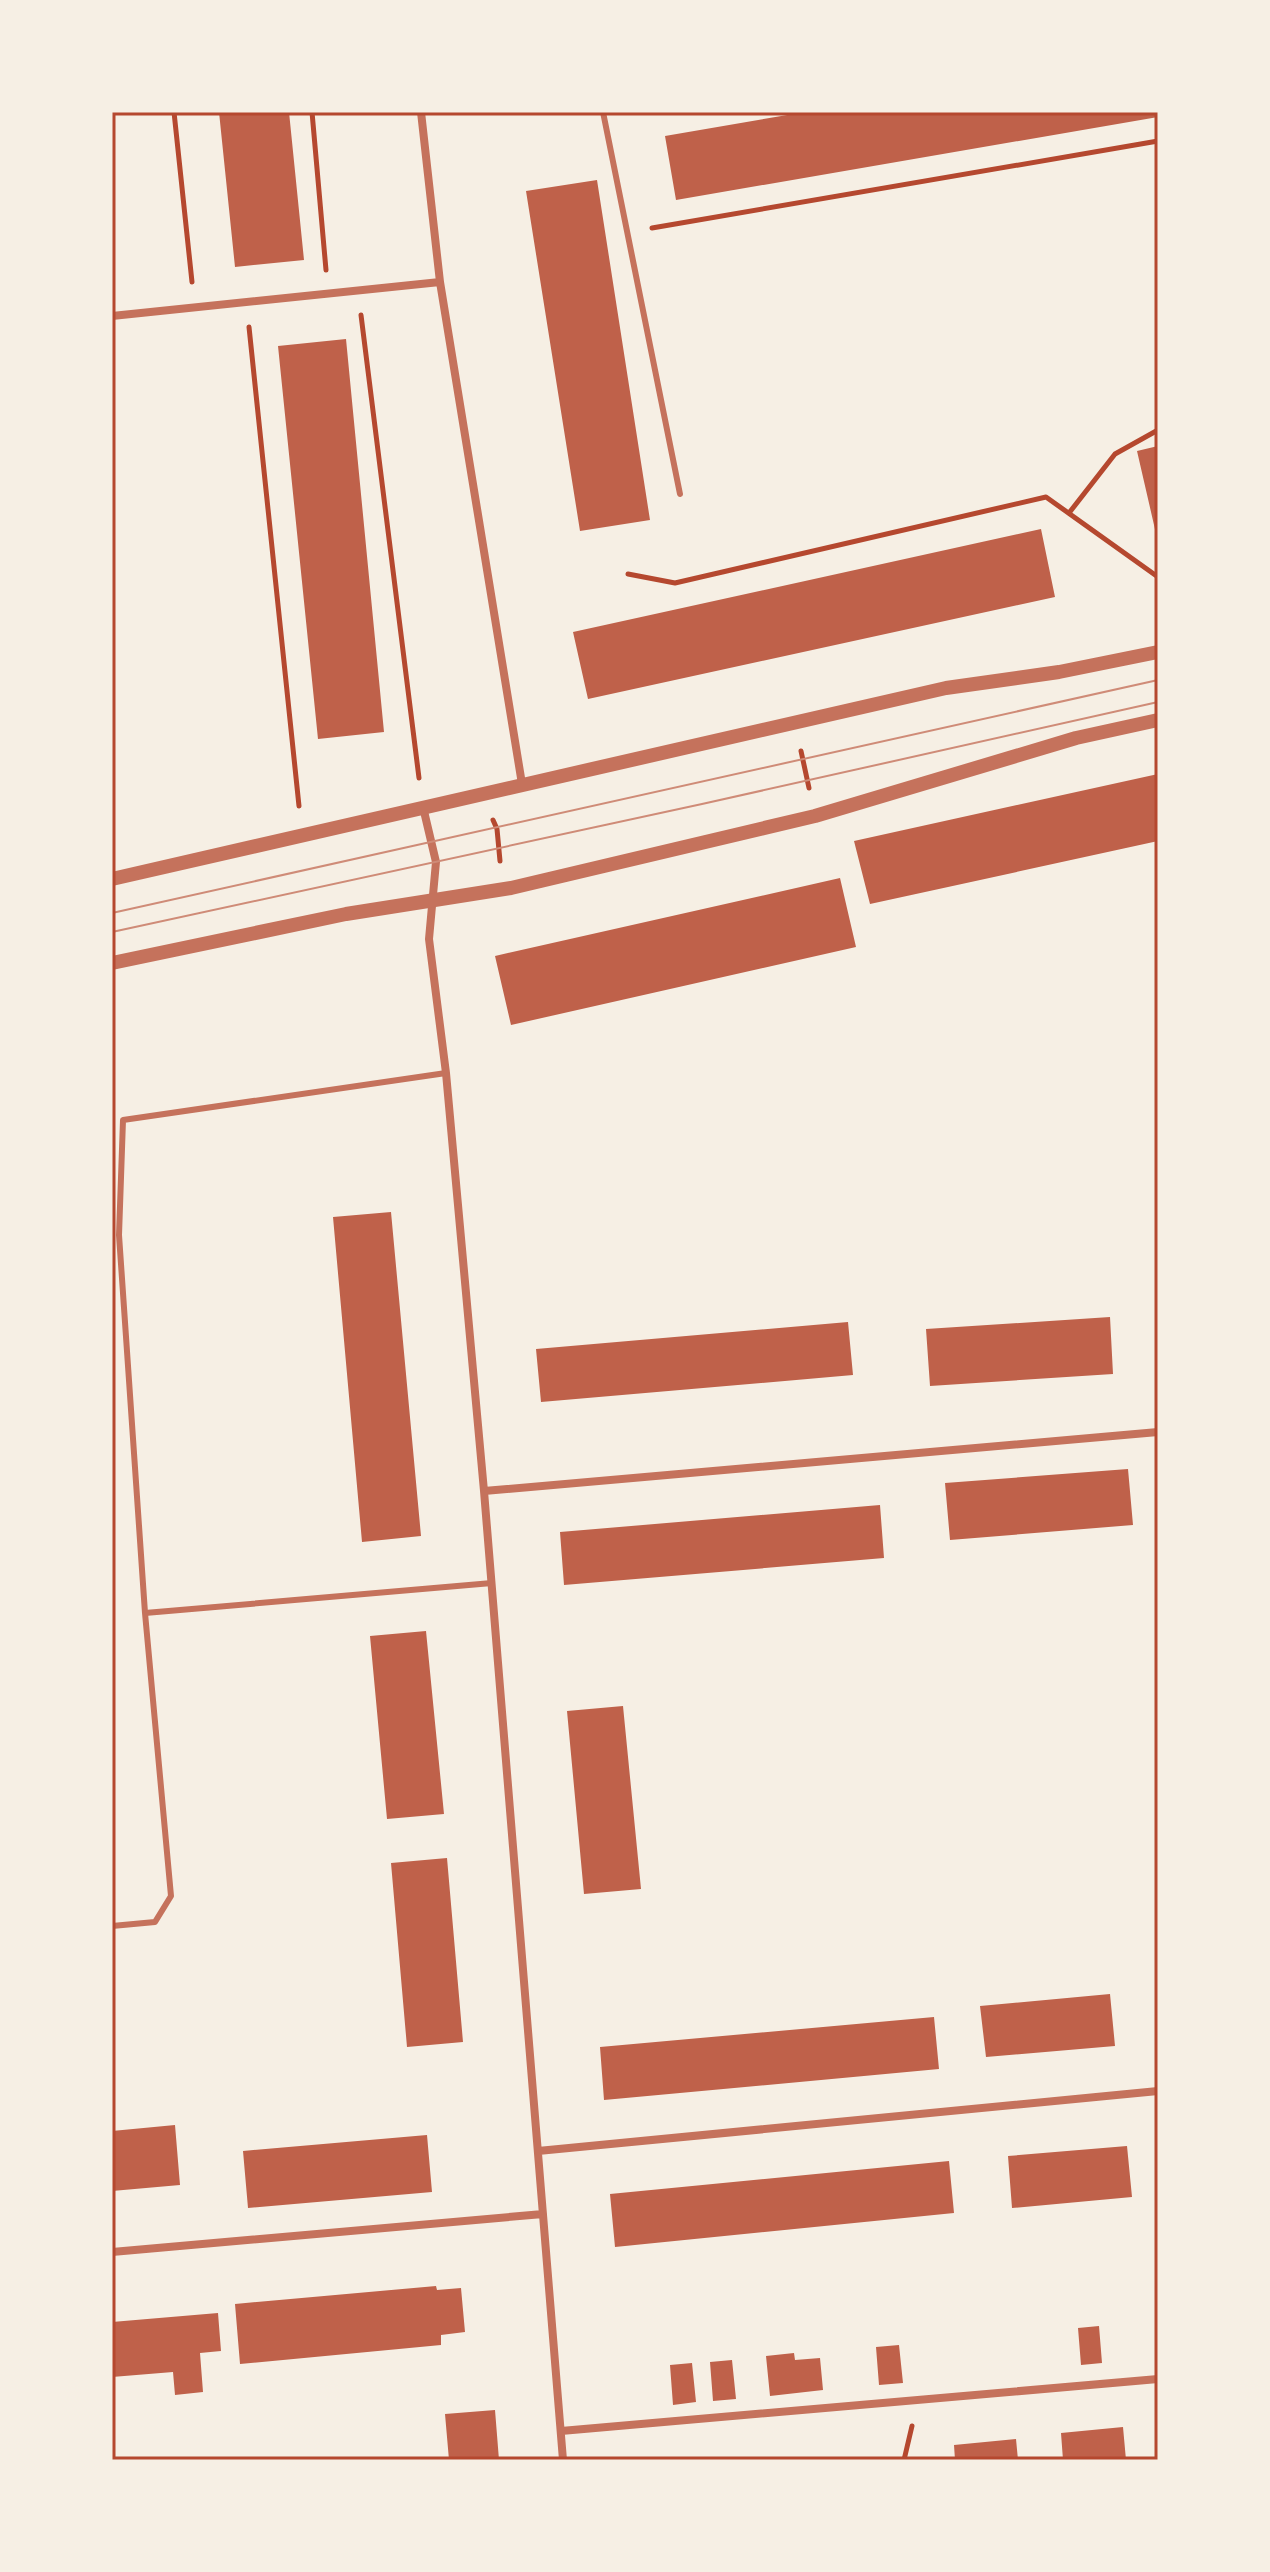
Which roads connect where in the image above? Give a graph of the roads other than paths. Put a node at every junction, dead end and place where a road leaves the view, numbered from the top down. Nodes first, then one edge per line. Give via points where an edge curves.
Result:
1 (421, 112) edge
2 (603, 112) edge
3 (440, 282) junction
4 (112, 316) edge
5 (680, 494) dead end
6 (1158, 652) edge
7 (1158, 720) edge
8 (522, 784) junction
9 (423, 807) junction
10 (112, 879) edge
11 (432, 901) junction
12 (112, 963) edge
13 (446, 1073) junction
14 (1158, 1432) edge
15 (484, 1491) junction
16 (492, 1583) junction
17 (145, 1613) junction
18 (112, 1926) edge
19 (1158, 2091) edge
20 (538, 2151) junction
21 (543, 2214) junction
22 (112, 2252) edge
23 (1158, 2379) edge
24 (561, 2431) junction
25 (563, 2460) edge

1 - 3 street
2 - 5 lane
3 - 4 street
3 - 8 street
6 - 8 street via 946,688
7 - 11 street via 1076,738 815,816 511,888
8 - 9 street
9 - 10 street
9 - 11 street via 436,862
11 - 12 street
11 - 13 street via 429,939
13 - 15 street
13 - 17 lane via 123,1120 119,1235
14 - 15 street
15 - 16 street
16 - 17 lane
16 - 20 street
17 - 18 lane via 171,1896 155,1922
19 - 20 street
20 - 21 street
21 - 22 street
21 - 24 street
23 - 24 street
24 - 25 street

